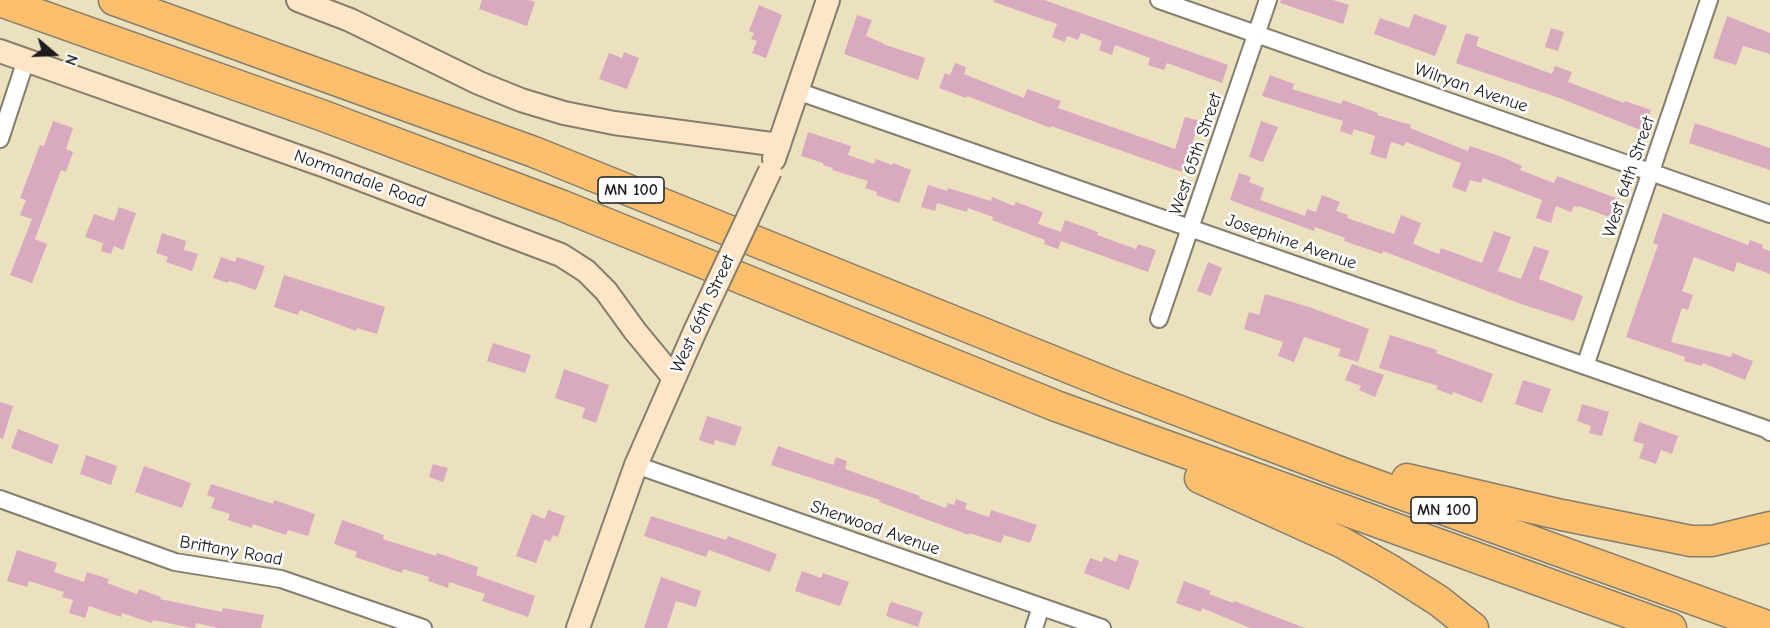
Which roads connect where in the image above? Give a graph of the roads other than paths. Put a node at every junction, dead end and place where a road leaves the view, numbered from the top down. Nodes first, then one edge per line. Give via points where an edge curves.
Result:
1 (298, 0) edge
2 (828, 0) edge
3 (1159, 0) edge
4 (1268, 0) edge
5 (1709, 0) edge
6 (0, 1) edge
7 (124, 3) edge
8 (1257, 34) junction
9 (0, 51) edge
10 (26, 60) junction
11 (797, 91) junction
12 (0, 139) edge
13 (779, 145) junction
14 (1651, 172) junction
15 (1770, 214) edge
16 (1191, 228) junction
17 (1159, 319) dead end
18 (1585, 366) junction
19 (673, 377) junction
20 (1056, 406) junction
21 (1770, 432) edge
22 (636, 465) junction
23 (1340, 472) junction
24 (0, 499) edge
25 (1770, 527) edge
26 (1041, 607) junction
27 (1770, 627) edge
28 (423, 628) edge
29 (578, 628) edge
30 (1034, 628) edge
31 (1102, 628) edge
32 (1473, 628) edge
33 (1671, 628) edge

1 - 13 street via 350,20 479,83 564,113
2 - 11 street, West 66th Street
3 - 8 street, Wilryan Avenue
4 - 8 street, West 65th Street
5 - 14 street, West 64th Street
6 - 20 highway, MN 100 via 563,206
7 - 23 highway, MN 100 via 534,152 1119,388
8 - 14 street, Wilryan Avenue
8 - 16 street, West 65th Street
9 - 10 street, Normandale Road
10 - 12 street
10 - 19 street, Normandale Road via 561,255 586,271 606,291
11 - 13 street, West 66th Street
11 - 16 street, Josephine Avenue
13 - 19 street, West 66th Street, bridge
14 - 15 street, Wilryan Avenue
14 - 18 street, West 64th Street
16 - 17 street, West 65th Street
16 - 18 street, Josephine Avenue
18 - 21 street, Josephine Avenue
19 - 22 street, West 66th Street
20 - 32 highway via 1191,474 1341,542 1439,601
20 - 33 highway, MN 100
22 - 26 street, Sherwood Avenue
22 - 29 street, West 66th Street
23 - 25 highway via 1383,474 1691,541 1712,541
23 - 27 highway, MN 100
24 - 28 street, Brittany Road via 175,562 281,579
26 - 30 street
26 - 31 street, Sherwood Avenue

